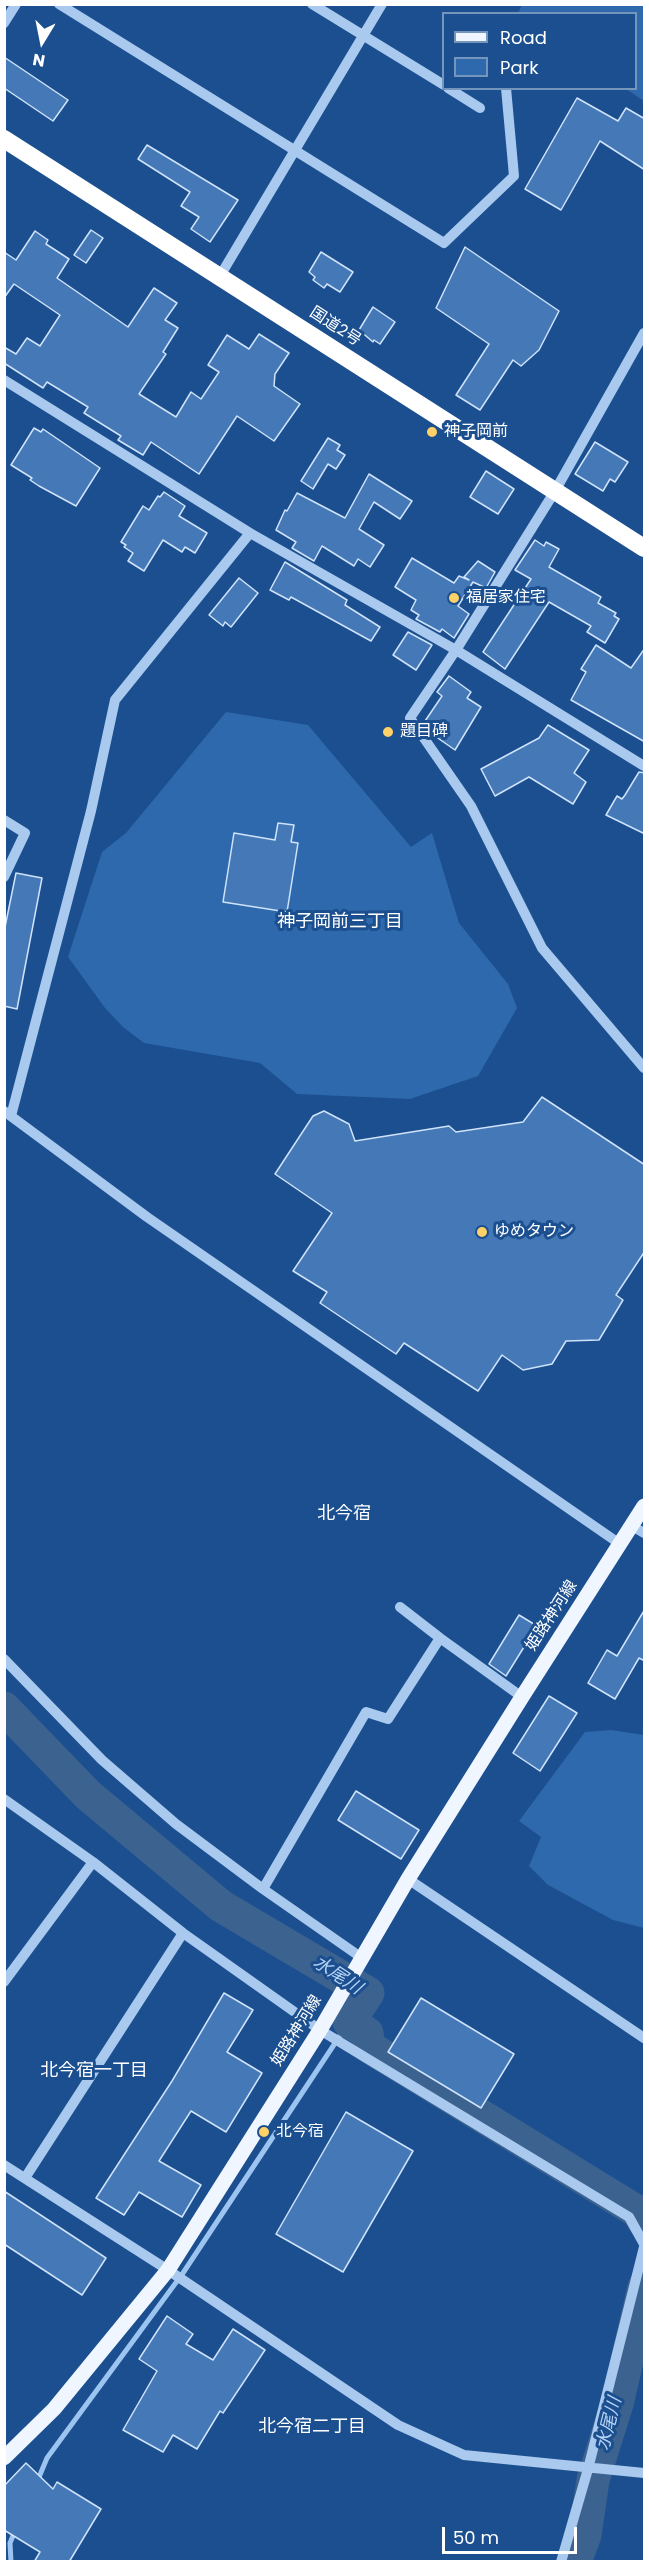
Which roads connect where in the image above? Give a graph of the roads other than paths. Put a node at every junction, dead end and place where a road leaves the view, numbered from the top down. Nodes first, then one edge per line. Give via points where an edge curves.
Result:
1 (15, 4) edge
2 (58, 4) edge
3 (312, 4) edge
4 (382, 4) edge
5 (4, 22) edge
6 (363, 36) junction
7 (442, 85) edge
8 (451, 90) edge
9 (507, 90) edge
10 (480, 108) dead end
11 (4, 139) edge
12 (293, 151) junction
13 (220, 276) junction
14 (645, 333) edge
15 (4, 380) edge
16 (555, 492) junction
17 (250, 533) junction
18 (645, 548) edge
19 (456, 650) junction
20 (645, 766) edge
21 (4, 820) edge
22 (4, 877) edge
23 (645, 1068) edge
24 (8, 1114) edge
25 (645, 1506) edge
26 (638, 1529) edge
27 (620, 1544) junction
28 (400, 1607) dead end
29 (440, 1638) junction
30 (4, 1659) edge
31 (522, 1697) junction
32 (4, 1800) edge
33 (93, 1862) junction
34 (408, 1879) junction
35 (262, 1889) junction
36 (183, 1933) junction
37 (361, 1960) junction
38 (4, 1982) edge
39 (323, 2026) junction
40 (645, 2038) edge
41 (4, 2164) edge
42 (25, 2178) junction
43 (645, 2246) edge
44 (168, 2270) junction
45 (4, 2458) edge
46 (588, 2469) junction
47 (645, 2473) edge
48 (561, 2562) edge

1 - 5 street
2 - 12 street
3 - 6 street
4 - 6 street
6 - 7 street
6 - 12 street
8 - 10 street
9 - 12 street via 514,176 444,243
11 - 13 highway, 国道2号
12 - 13 street
13 - 16 highway, 国道2号
14 - 16 street
15 - 17 street
16 - 18 highway, 国道2号
16 - 19 street
17 - 19 street
17 - 24 street via 115,700 92,811
19 - 20 street
19 - 23 street via 410,718 471,806 542,948
21 - 22 street via 25,833
24 - 27 street via 147,1217
25 - 26 main road, 姫路神河線
26 - 27 main road, 姫路神河線
27 - 31 main road, 姫路神河線
28 - 29 street
29 - 31 street
29 - 35 street via 388,1719 366,1712
30 - 35 street via 102,1760 176,1824
31 - 34 main road, 姫路神河線
32 - 33 street
33 - 36 street
33 - 38 street
34 - 37 main road, 姫路神河線
34 - 40 street
35 - 37 street
36 - 39 street
36 - 42 street
37 - 39 main road, 姫路神河線
39 - 43 street via 629,2217
39 - 44 main road, 姫路神河線
41 - 42 street
42 - 44 street
43 - 46 street
44 - 45 main road, 姫路神河線 via 54,2409
44 - 46 street via 398,2425 464,2455
46 - 47 street
46 - 48 street

